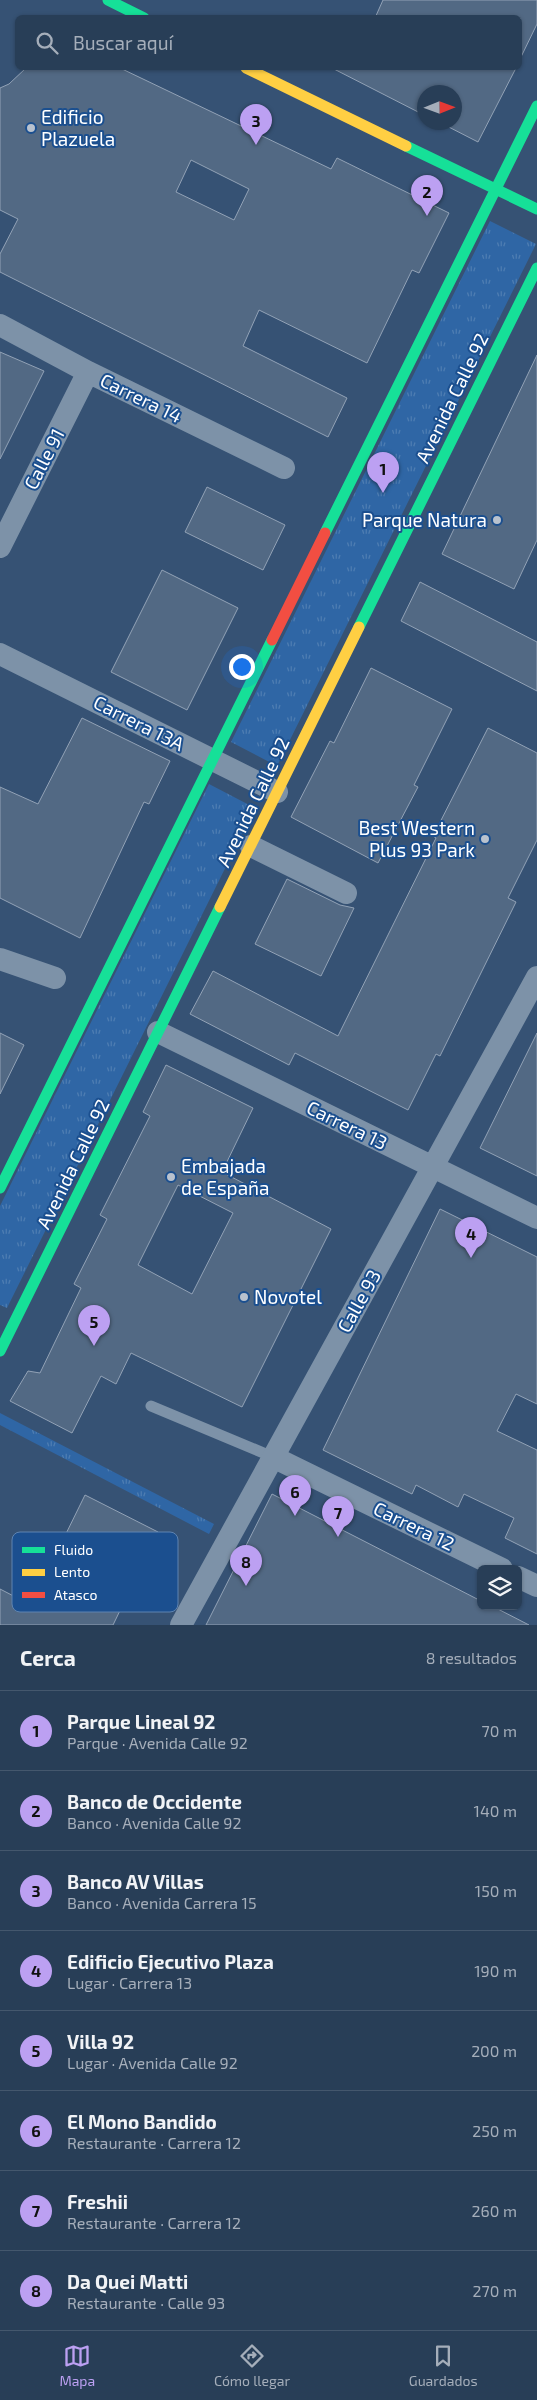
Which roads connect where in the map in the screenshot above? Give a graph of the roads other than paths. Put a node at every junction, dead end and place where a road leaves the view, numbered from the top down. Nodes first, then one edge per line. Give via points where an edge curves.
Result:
1 (108, 0) edge
2 (138, 15) edge
3 (250, 70) edge
4 (537, 106) edge
5 (495, 189) junction
6 (537, 209) edge
7 (537, 268) edge
8 (0, 325) edge
9 (88, 372) junction
10 (284, 468) dead end
11 (0, 546) edge
12 (0, 654) edge
13 (213, 760) junction
14 (277, 792) junction
15 (251, 846) junction
16 (346, 893) dead end
17 (0, 959) edge
18 (537, 977) edge
19 (55, 978) dead end
20 (158, 1032) junction
21 (432, 1167) junction
22 (0, 1188) edge
23 (537, 1218) edge
24 (1, 1346) edge
25 (151, 1406) dead end
26 (273, 1457) junction
27 (494, 1565) edge
28 (522, 1579) edge
29 (537, 1586) edge
30 (181, 1625) edge

1 - 2 main road
3 - 5 main road
4 - 5 main road
5 - 6 main road
5 - 13 main road
7 - 14 main road, Avenida Calle 92
8 - 9 street, Carrera 14
9 - 10 street, Carrera 14
9 - 11 street, Calle 91
12 - 13 street, Carrera 13A
13 - 14 street, Carrera 13A
13 - 22 main road
14 - 15 main road, Avenida Calle 92
15 - 16 street
15 - 20 main road, Avenida Calle 92
17 - 19 street
18 - 21 street, Calle 93
20 - 21 street, Carrera 13
20 - 24 main road, Avenida Calle 92
21 - 23 street, Carrera 13
21 - 26 street, Calle 93
25 - 26 lane
26 - 27 street, Carrera 12
26 - 30 street, Calle 93
28 - 29 street

